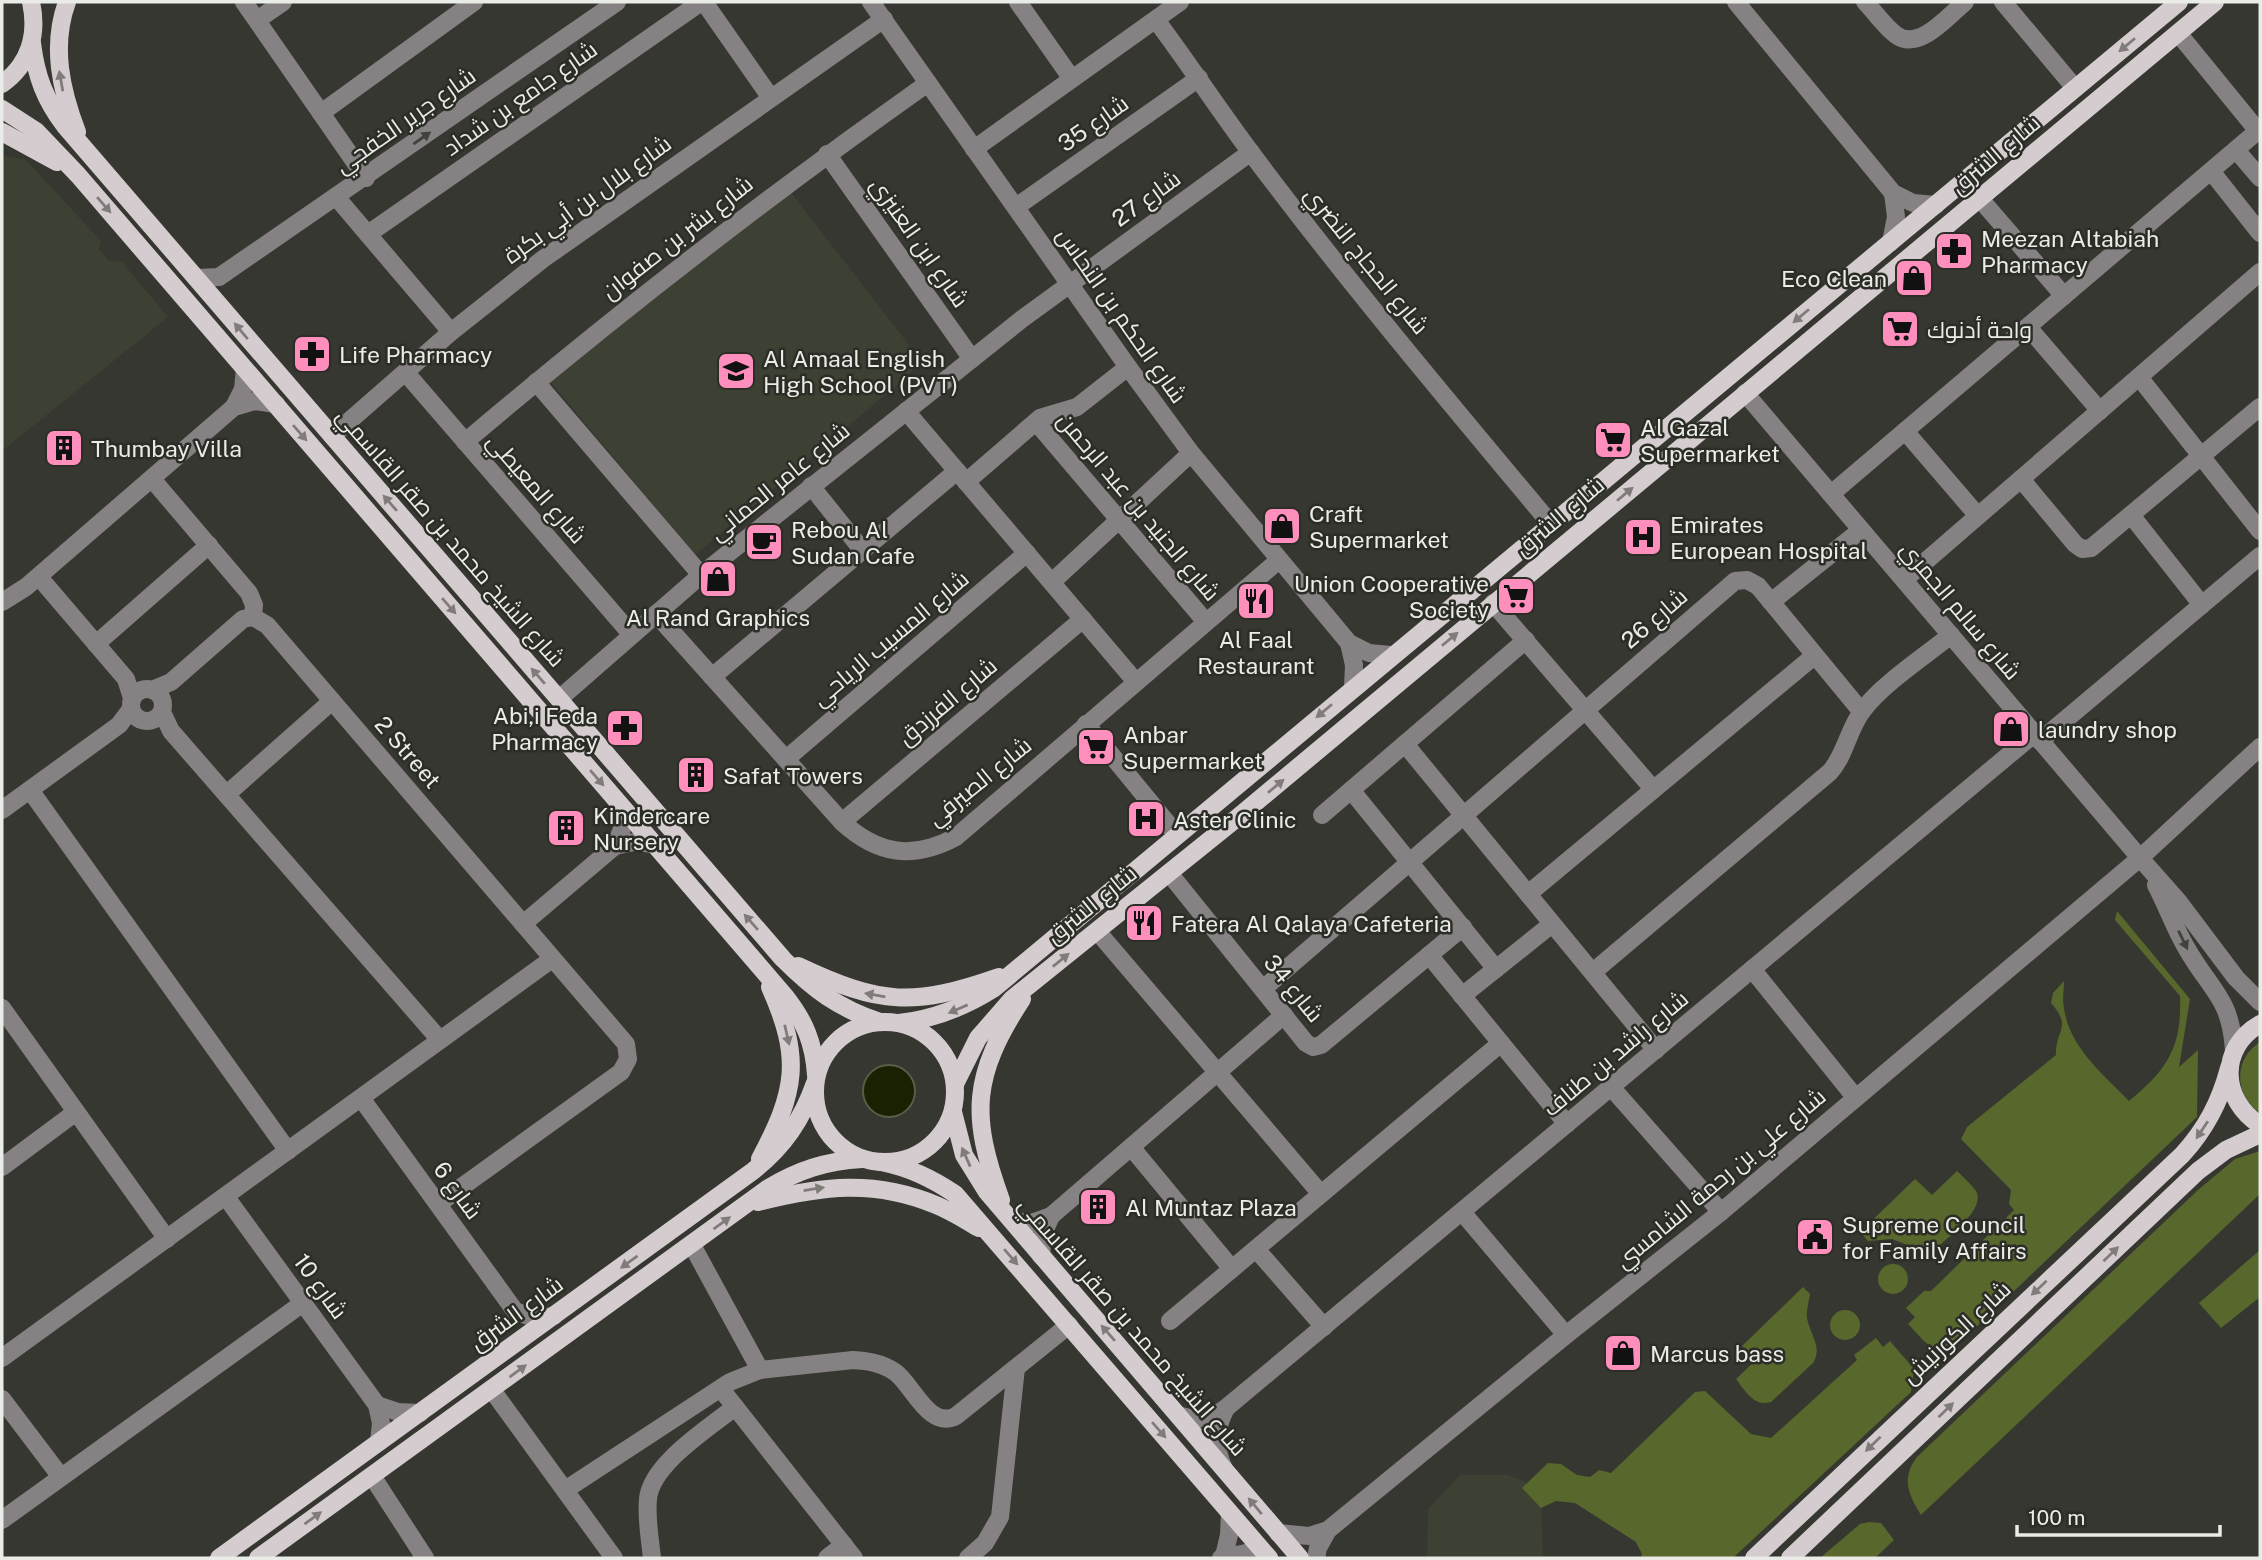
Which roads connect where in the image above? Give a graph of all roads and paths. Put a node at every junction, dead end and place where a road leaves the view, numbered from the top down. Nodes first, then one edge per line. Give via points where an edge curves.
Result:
1 (68, 2) edge
2 (244, 2) edge
3 (284, 2) edge
4 (474, 2) edge
5 (617, 2) edge
6 (702, 2) edge
7 (871, 2) edge
8 (1018, 2) edge
9 (1180, 2) edge
10 (1736, 2) edge
11 (1865, 2) edge
12 (1965, 2) edge
13 (2003, 2) edge
14 (2179, 2) edge
15 (2215, 2) edge
16 (36, 7) edge
17 (884, 19) junction
18 (257, 20) junction
19 (1156, 20) junction
20 (2178, 33) junction
21 (32, 43) junction
22 (1199, 78) junction
23 (1072, 79) junction
24 (928, 83) junction
25 (2, 84) edge
26 (2075, 88) junction
27 (771, 98) junction
28 (2, 109) edge
29 (321, 113) junction
30 (2259, 130) edge
31 (2, 132) edge
32 (82, 145) junction
33 (974, 149) junction
34 (2236, 150) junction
35 (1251, 152) junction
36 (827, 154) junction
37 (2211, 171) junction
38 (78, 175) junction
39 (366, 178) junction
40 (2260, 178) edge
41 (1894, 193) junction
42 (337, 198) junction
43 (1981, 200) junction
44 (1936, 205) junction
45 (1016, 207) junction
46 (2260, 233) edge
47 (368, 234) junction
48 (1891, 242) junction
49 (2260, 272) edge
50 (219, 277) junction
51 (196, 278) junction
52 (1070, 283) junction
53 (2064, 296) junction
54 (215, 300) junction
55 (2028, 327) junction
56 (452, 332) junction
57 (972, 359) junction
58 (1128, 367) junction
59 (244, 369) junction
60 (406, 373) junction
61 (2139, 377) junction
62 (536, 382) junction
63 (1745, 393) junction
64 (276, 404) junction
65 (234, 407) junction
66 (2260, 407) edge
67 (906, 411) junction
68 (2100, 411) junction
69 (1036, 422) junction
70 (1905, 431) junction
71 (332, 436) junction
72 (466, 442) junction
73 (1191, 453) junction
74 (2202, 456) junction
75 (962, 477) junction
76 (152, 479) junction
77 (2021, 479) junction
78 (811, 486) junction
79 (1830, 494) junction
80 (2131, 515) junction
81 (1978, 516) junction
82 (373, 518) junction
83 (1119, 520) junction
84 (1550, 523) junction
85 (1861, 530) junction
86 (2260, 531) edge
87 (209, 545) junction
88 (863, 551) junction
89 (1027, 553) junction
90 (2260, 556) edge
91 (1279, 560) junction
92 (441, 563) junction
93 (701, 575) junction
94 (39, 577) junction
95 (1904, 580) junction
96 (1052, 582) junction
97 (2, 602) edge
98 (1771, 602) junction
99 (1493, 603) junction
100 (2202, 605) junction
101 (656, 614) junction
102 (253, 617) junction
103 (1083, 619) junction
104 (1206, 622) junction
105 (632, 635) junction
106 (1951, 635) junction
107 (1526, 640) junction
108 (1349, 643) junction
109 (96, 644) junction
110 (1391, 655) junction
111 (1814, 656) junction
112 (712, 677) junction
113 (1136, 682) junction
114 (1353, 687) junction
115 (559, 699) junction
116 (332, 701) junction
117 (147, 705) junction
118 (1585, 710) junction
119 (1861, 711) junction
120 (1086, 724) junction
121 (2037, 737) junction
122 (1405, 744) junction
123 (2260, 747) edge
124 (786, 759) junction
125 (1653, 789) junction
126 (30, 790) junction
127 (1351, 790) junction
128 (227, 794) junction
129 (5, 802) edge
130 (624, 810) junction
131 (1322, 815) dead end
132 (1464, 815) junction
133 (842, 821) junction
134 (1177, 835) junction
135 (654, 844) junction
136 (615, 846) junction
137 (2140, 858) junction
138 (1409, 862) junction
139 (1169, 873) junction
140 (1528, 894) junction
141 (1552, 924) junction
142 (523, 925) junction
143 (1463, 927) junction
144 (1097, 931) junction
145 (1429, 955) junction
146 (552, 959) junction
147 (783, 959) junction
148 (1496, 969) junction
149 (1752, 969) junction
150 (763, 971) junction
151 (1592, 972) junction
152 (1013, 973) junction
153 (1032, 983) junction
154 (1263, 989) junction
155 (1462, 996) junction
156 (2260, 1002) edge
157 (2, 1008) edge
158 (1284, 1015) junction
159 (880, 1022) junction
160 (899, 1023) junction
161 (2260, 1024) edge
162 (440, 1040) junction
163 (1501, 1043) junction
164 (1656, 1050) junction
165 (2232, 1060) junction
166 (1217, 1072) junction
167 (816, 1079) junction
168 (955, 1084) junction
169 (1611, 1087) junction
170 (1855, 1097) junction
171 (361, 1098) junction
172 (76, 1112) junction
173 (953, 1112) junction
174 (1567, 1124) junction
175 (2260, 1125) edge
176 (2260, 1134) edge
177 (1131, 1147) junction
178 (288, 1151) junction
179 (862, 1158) junction
180 (881, 1162) junction
181 (2, 1167) edge
182 (753, 1171) junction
183 (1321, 1194) junction
184 (226, 1197) junction
185 (438, 1204) junction
186 (748, 1204) junction
187 (1462, 1212) junction
188 (1721, 1212) junction
189 (1051, 1216) junction
190 (1009, 1218) junction
191 (993, 1236) junction
192 (167, 1239) junction
193 (692, 1245) junction
194 (1256, 1249) junction
195 (1041, 1256) junction
196 (1232, 1269) junction
197 (303, 1303) junction
198 (515, 1311) junction
199 (554, 1316) junction
200 (1170, 1321) dead end
201 (1069, 1325) junction
202 (1324, 1327) junction
203 (1566, 1335) junction
204 (511, 1347) junction
205 (2, 1358) edge
206 (1016, 1368) junction
207 (760, 1370) junction
208 (721, 1388) junction
209 (492, 1390) junction
210 (2, 1399) edge
211 (377, 1405) junction
212 (735, 1407) junction
213 (1226, 1408) junction
214 (422, 1412) junction
215 (1178, 1415) junction
216 (379, 1442) junction
217 (414, 1446) junction
218 (1224, 1469) junction
219 (372, 1476) junction
220 (61, 1477) junction
221 (565, 1490) junction
222 (1230, 1513) junction
223 (2, 1520) edge
224 (1328, 1530) junction
225 (1278, 1533) junction
226 (849, 1552) edge
227 (1222, 1557) edge
228 (219, 1558) edge
229 (258, 1558) edge
230 (425, 1558) edge
231 (614, 1558) edge
232 (652, 1558) edge
233 (827, 1558) edge
234 (968, 1558) edge
235 (1269, 1558) edge
236 (1300, 1558) edge
237 (1316, 1558) edge
238 (1754, 1558) edge
239 (1790, 1558) edge

32 -> 1 main road via 63,94 59,66 58,38
2 - 18 street
3 - 18 street
4 - 29 street
39 -> 5 street, شارع جرير الخفجي
6 - 27 street
6 - 47 street, شارع جامع بن شداد
7 - 17 street, شارع الحكم بن النحاس
8 - 23 street
9 - 19 street
10 - 41 street
11 - 12 street via 1898,36 1913,40
13 - 26 street
14 -> 26 main road, شارع الشرق
15 - 20 main road, شارع الشرق
16 - 21 main road
17 - 24 street, شارع الحكم بن النحاس
17 - 27 street, شارع بلال بن أبي بكرة
18 - 29 street
19 - 22 street, شارع الحجاج النضري
19 - 23 street
20 - 30 street
20 - 43 main road, شارع الشرق
21 - 25 main road via 17,71
21 - 32 main road, شارع الشيخ محمد بن صقر القاسمي via 34,66 51,108
22 - 35 street, شارع الحجاج النضري
22 - 45 street, شارع 35
23 - 33 street
24 - 33 street, شارع الحكم بن النحاس
24 - 36 street, شارع بشر بن صفوان
26 - 44 main road, شارع الشرق
27 - 56 street, شارع بلال بن أبي بكرة via 543,260
28 - 38 main road, شارع الشيخ محمد بن صقر القاسمي via 36,131
29 - 39 street
30 - 34 street
31 - 38 main road
32 - 51 main road, شارع الشيخ محمد بن صقر القاسمي
33 - 45 street, شارع الحكم بن النحاس
34 - 37 street
34 - 40 street
35 - 52 street, شارع 27
35 - 84 street, شارع الحجاج النضري
36 - 57 street, شارع ابن العنيزي
36 - 62 street, شارع بشر بن صفوان
37 - 46 street
37 - 53 street
38 -> 59 main road, شارع الشيخ محمد بن صقر القاسمي
39 - 42 street, شارع جرير الخفجي
41 - 44 street via 1913,203
41 - 48 street
42 - 47 street
42 - 50 street, شارع جرير الخفجي
43 - 53 street
43 - 63 main road, شارع الشرق
44 - 48 main road, شارع الشرق
45 - 52 street, شارع الحكم بن النحاس
47 - 56 street
48 -> 84 main road, شارع الشرق
49 - 61 street
50 - 51 street
50 - 54 street
51 - 54 main road, شارع الشيخ محمد بن صقر القاسمي
52 - 57 street, شارع عامر الحماني
52 - 58 street, شارع الحكم بن النحاس
53 - 55 street
71 -> 54 main road, شارع الشيخ محمد بن صقر القاسمي
55 - 68 street
55 - 70 street
56 - 60 street, شارع بلال بن أبي بكرة
57 - 67 street, شارع عامر الحماني
58 - 69 street via 1077,407
58 - 73 street, شارع الحكم بن النحاس
59 - 64 main road, شارع الشيخ محمد بن صقر القاسمي
59 - 65 street via 243,389
60 - 71 street, شارع بلال بن أبي بكرة
60 - 72 street, شارع المعيطي
61 - 68 street
61 - 74 street
62 - 72 street, شارع بشر بن صفوان
62 - 93 street
63 - 79 street, شارع سالم الجمري
99 -> 63 main road, شارع الشرق
64 - 65 street via 255,401
64 -> 82 main road, شارع الشيخ محمد بن صقر القاسمي
65 - 76 street
66 - 74 street
67 - 75 street
67 - 78 street, شارع عامر الحماني
68 - 77 street
69 - 75 street
69 - 83 street, شارع الجنيد بن عبد الرحمن
70 - 79 street
70 - 81 street
92 -> 71 main road, شارع الشيخ محمد بن صقر القاسمي
72 - 105 street, شارع المعيطي
73 - 83 street
73 - 91 street, شارع الحكم بن النحاس
74 - 80 street
74 - 86 street
75 - 88 street
75 - 89 street
76 - 87 street
76 - 94 street
77 - 80 street via 2082,549 2095,545
77 - 81 street
78 - 88 street
78 - 93 street, شارع عامر الحماني
79 - 85 street, شارع سالم الجمري
80 - 100 street
81 - 95 street
82 - 92 main road via 392,528 431,567
82 -> 130 main road, شارع الشيخ محمد بن صقر القاسمي
83 - 96 street
83 - 104 street, شارع الجنيد بن عبد الرحمن
84 - 110 main road, شارع الشرق
85 - 95 street, شارع سالم الجمري
85 - 98 street
87 - 102 street via 249,593
87 - 109 street
88 - 112 street
89 - 96 street
89 - 124 street, شارع المسيب الرياحي
90 - 100 street, شارع راشد بن طناف
91 - 104 street, شارع الصيرفي
91 - 108 street, شارع الحكم بن النحاس
115 -> 92 main road, شارع الشيخ محمد بن صقر القاسمي
93 - 101 street, شارع عامر الحماني
94 - 97 street
94 - 109 street
95 - 106 street, شارع سالم الجمري
96 - 103 street
98 - 111 street, شارع 26
98 - 118 street, شارع 26 via 1753,582 1735,581
99 - 107 street
139 -> 99 main road, شارع الشرق
100 - 121 street, شارع راشد بن طناف
101 - 105 street, شارع عامر الحماني
101 - 112 street, شارع الصيرفي
102 - 116 street, 2 Street via 267,625
102 - 117 street via 243,619
103 - 113 street
103 - 133 street, شارع الفرزدق
104 - 113 street, شارع الصيرفي
105 - 115 street, شارع عامر الحماني
106 - 119 street
106 - 121 street, شارع سالم الجمري
107 - 118 street
107 - 122 street
108 - 110 street via 1369,653
108 - 114 street
109 - 117 street
110 - 114 main road, شارع الشرق
111 - 119 street, شارع 26
111 - 125 street
112 - 124 street, شارع الصيرفي
113 - 120 street, شارع الصيرفي
114 -> 134 main road, شارع الشرق
147 -> 115 main road, شارع الشيخ محمد بن صقر القاسمي
116 - 128 street
116 - 142 street, 2 Street
117 - 126 street
117 - 128 street
118 - 125 street
118 - 132 street, شارع 26
119 - 151 street via 1830,772
120 - 133 street, شارع الصيرفي via 956,837 940,845 905,852 887,850
120 - 134 street
121 - 137 street, شارع سالم الجمري
121 - 149 street, شارع راشد بن طناف
122 - 127 street
122 - 132 street
123 - 137 street, شارع علي بن رحمة الشامسي
124 - 133 street, شارع الصيرفي
125 - 140 street
126 - 129 street
126 - 178 street
127 - 131 street
127 - 138 street
128 - 162 street
130 - 135 main road, شارع الشيخ محمد بن صقر القاسمي
130 - 136 street
132 - 138 street, شارع 26
132 - 140 street
134 - 152 main road, شارع الشرق
135 - 136 street
135 - 150 main road, شارع الشيخ محمد بن صقر القاسمي
136 - 142 street
137 - 156 street, شارع سالم الجمري
137 -> 165 street, شارع سالم الجمري via 2189,952 2224,1004 2231,1027
137 - 170 street, شارع علي بن رحمة الشامسي
138 - 143 street
138 - 154 street, شارع 26
139 - 144 main road, شارع الشرق
139 - 154 street, شارع 34
140 - 141 street
141 - 148 street
141 - 151 street
142 - 146 street, 2 Street
143 - 145 street, شارع 34
143 - 148 street
153 -> 144 main road, شارع الشرق
144 - 166 street
145 - 155 street
145 - 158 street, شارع 34 via 1317,1047 1309,1046
146 - 162 street
146 - 185 street, 2 Street via 622,1038 628,1059 615,1077
152 -> 147 main road via 936,996 905,999 849,989
147 - 159 main road, شارع الشيخ محمد بن صقر القاسمي via 818,993
148 - 155 street
149 - 164 street, شارع راشد بن طناف
149 - 170 street
150 - 167 main road, شارع الشيخ محمد بن صقر القاسمي via 799,1013 815,1053
150 -> 182 main road via 788,1034 791,1083 780,1118
151 - 164 street
152 -> 160 main road, شارع الشرق via 972,1003 924,1020
153 - 168 main road, شارع الشرق via 978,1038
153 - 190 main road via 994,1046 981,1094 982,1144
154 - 158 street, شارع 34
155 - 163 street
157 - 172 street
158 - 166 street
159 - 160 main road
159 - 167 main road via 847,1033 833,1045
160 - 168 main road via 916,1029 936,1045 951,1067
161 - 165 main road via 2242,1039
162 - 171 street
163 - 174 street
163 - 183 street
164 - 169 street, شارع راشد بن طناف
165 - 175 main road via 2230,1085 2236,1100
165 -> 238 main road, شارع الكورنيش via 2217,1106 2182,1155
166 - 177 street
166 - 183 street
167 - 179 main road via 820,1120 845,1150
167 - 182 main road, شارع الشرق via 798,1124
168 - 173 main road
169 - 174 street, شارع راشد بن طناف
169 - 188 street
170 - 188 street, شارع علي بن رحمة الشامسي
171 - 178 street
171 - 185 street, شارع 6
172 - 181 street
172 - 192 street
173 - 180 main road via 933,1144 900,1161
190 -> 173 main road, شارع الشيخ محمد بن صقر القاسمي via 974,1174
174 - 187 street, شارع راشد بن طناف
239 -> 176 main road via 2198,1171 2226,1150
177 - 189 street
177 - 196 street
178 - 184 street
179 - 180 main road
179 - 186 main road via 812,1166
180 - 191 main road, شارع الشيخ محمد بن صقر القاسمي via 933,1179 955,1194
182 -> 199 main road, شارع الشرق
183 - 194 street
184 - 192 street
184 - 197 street, شارع 10
185 - 198 street, شارع 6
186 -> 191 main road via 825,1187 883,1189 939,1206
193 -> 186 main road
187 - 202 street, شارع راشد بن طناف
187 - 203 street
188 - 203 street, شارع علي بن رحمة الشامسي
189 - 190 street via 1032,1223
189 - 195 street
190 - 195 main road, شارع الشيخ محمد بن صقر القاسمي
191 -> 201 main road, شارع الشيخ محمد بن صقر القاسمي
192 - 205 street
193 - 207 street
209 -> 193 main road
194 - 196 street
194 - 202 street
215 -> 195 main road, شارع الشيخ محمد بن صقر القاسمي
196 - 200 street
197 - 211 street, شارع 10
197 - 220 street
198 - 199 street via 534,1318
198 - 204 street
199 - 204 main road, شارع الشرق
201 - 206 street
201 -> 222 main road, شارع الشيخ محمد بن صقر القاسمي
202 - 213 street, شارع راشد بن طناف
203 - 224 street, شارع علي بن رحمة الشامسي
204 - 214 main road, شارع الشرق
206 - 207 street via 956,1416 945,1419 934,1416 895,1371 868,1360
206 - 234 street via 1000,1517 985,1543
207 - 208 street
208 - 212 street
208 - 221 street
209 - 217 main road
209 - 221 street
210 - 220 street
211 - 214 street via 398,1412
211 - 216 street
212 - 226 street
212 - 232 street via 668,1461 654,1478 648,1499
213 - 215 street, شارع راشد بن طناف via 1208,1418
213 - 218 street via 1216,1445
214 - 216 main road, شارع الشرق
214 - 217 main road via 432,1415 434,1425
215 - 218 main road, شارع الشيخ محمد بن صقر القاسمي
216 - 228 main road, شارع الشرق
217 - 219 main road
225 -> 218 main road, شارع الشيخ محمد بن صقر القاسمي
229 -> 219 main road
219 - 230 street
220 - 223 street
221 - 231 street
222 - 227 street via 1230,1535
222 - 235 main road, شارع الشيخ محمد بن صقر القاسمي
224 - 225 street via 1309,1536
224 - 237 street, شارع علي بن رحمة الشامسي
225 - 236 main road, شارع الشيخ محمد بن صقر القاسمي
226 - 233 street
227 - 235 street via 1246,1553

